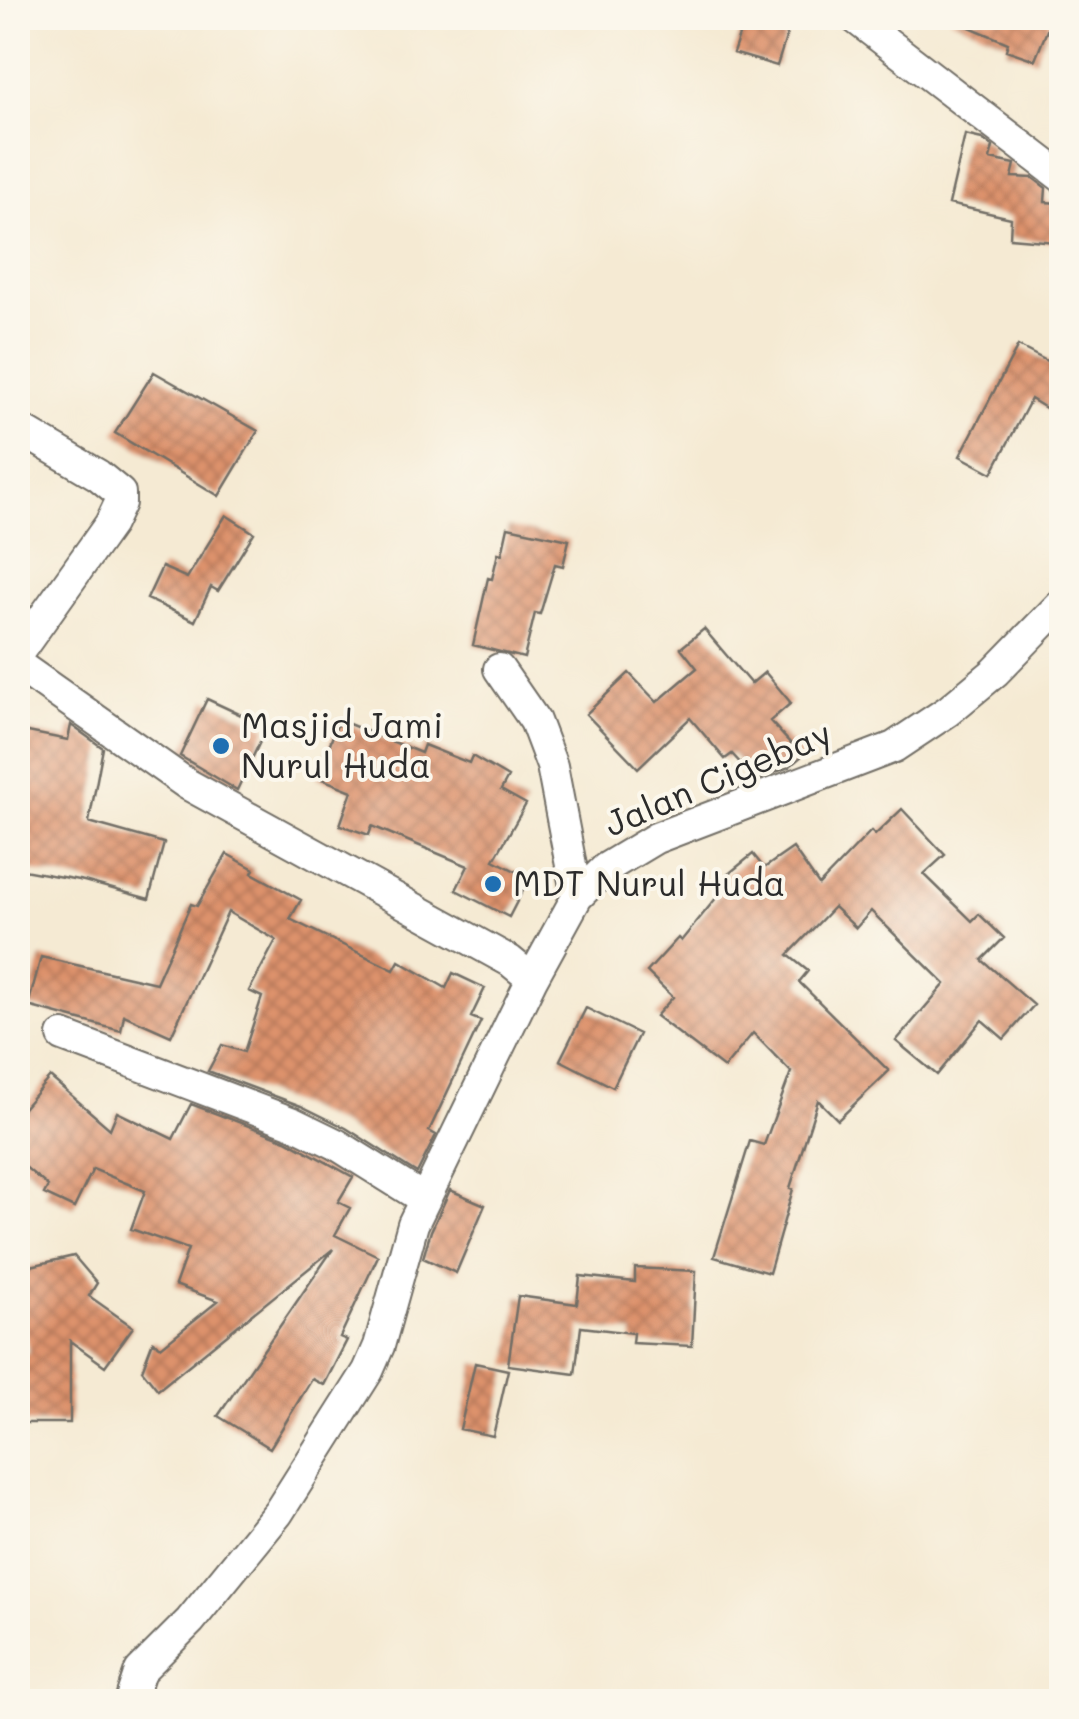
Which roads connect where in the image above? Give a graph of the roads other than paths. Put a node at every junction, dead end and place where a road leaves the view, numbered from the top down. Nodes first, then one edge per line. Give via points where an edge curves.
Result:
1 (855, 18) edge
2 (1062, 177) edge
3 (18, 428) edge
4 (1062, 603) edge
5 (18, 654) edge
6 (18, 665) edge
7 (499, 668) dead end
8 (577, 897) junction
9 (532, 978) junction
10 (62, 1036) dead end
11 (424, 1200) junction
12 (135, 1702) edge

1 - 2 street
3 - 5 street via 120,494 110,524
4 - 8 street, Jalan Cigebay via 996,672 894,747 656,838 606,868
6 - 9 street via 186,784
7 - 8 street via 535,722 552,766
8 - 9 street, Jalan Cigebay
9 - 11 street, Jalan Cigebay
10 - 11 street via 293,1124
11 - 12 street, Jalan Cigebay via 368,1370 278,1513 140,1671

